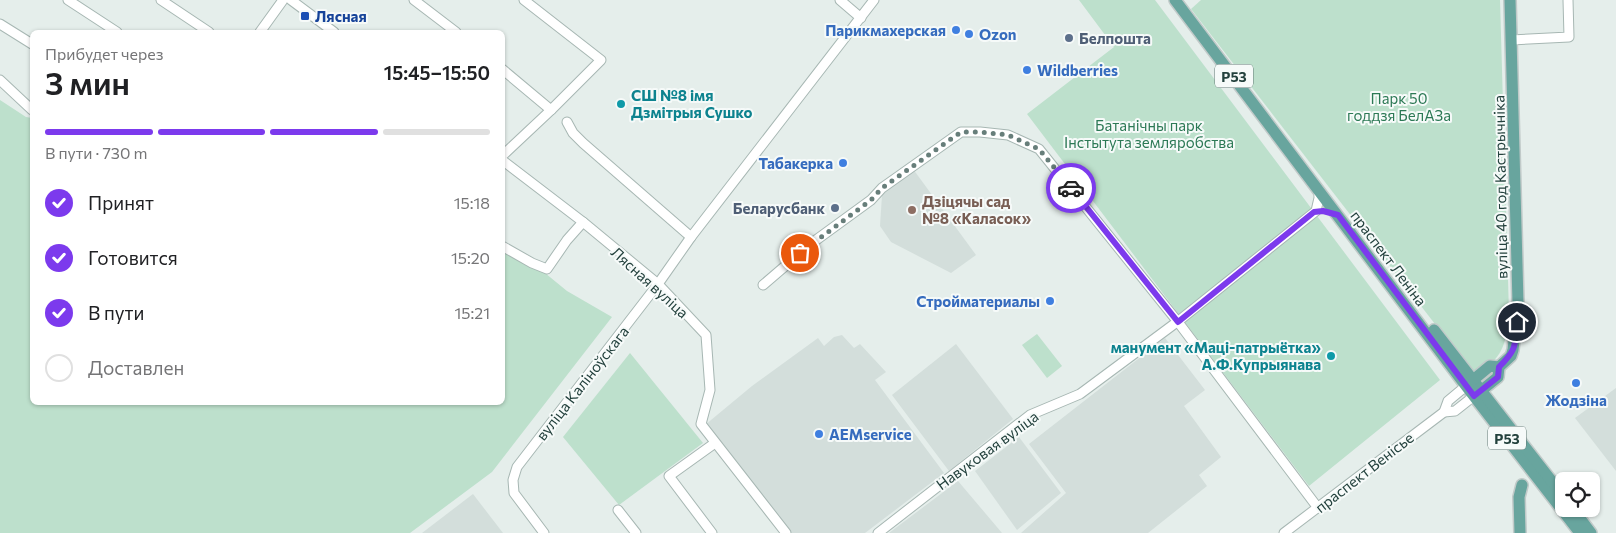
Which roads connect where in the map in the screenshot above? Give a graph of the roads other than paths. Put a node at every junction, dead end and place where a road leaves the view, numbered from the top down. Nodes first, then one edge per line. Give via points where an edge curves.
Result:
1 (68, 0) edge
2 (161, 0) edge
3 (283, 0) edge
4 (291, 0) edge
5 (414, 0) edge
6 (524, 0) edge
7 (840, 0) edge
8 (874, 0) edge
9 (1176, 0) edge
10 (1184, 0) edge
11 (1510, 0) edge
12 (1568, 0) edge
13 (861, 18) junction
14 (0, 24) edge
15 (114, 30) edge
16 (206, 30) edge
17 (261, 30) edge
18 (331, 30) edge
19 (453, 30) edge
20 (1512, 40) junction
21 (30, 43) edge
22 (505, 71) edge
23 (0, 80) edge
24 (30, 108) edge
25 (551, 110) junction
26 (568, 122) dead end
27 (505, 153) edge
28 (505, 162) edge
29 (1319, 189) junction
30 (1316, 211) junction
31 (1338, 215) junction
32 (583, 222) junction
33 (691, 236) junction
34 (505, 248) edge
35 (658, 284) junction
36 (763, 285) dead end
37 (1178, 322) junction
38 (1499, 367) junction
39 (1464, 384) junction
40 (1478, 393) junction
41 (1444, 412) junction
42 (715, 443) junction
43 (1522, 485) dead end
44 (1555, 486) edge
45 (1318, 508) junction
46 (618, 510) dead end
47 (1578, 517) edge
48 (544, 533) edge
49 (636, 533) edge
50 (712, 533) edge
51 (786, 533) edge
52 (878, 533) edge
53 (1284, 533) edge
54 (1520, 533) edge
55 (1580, 533) edge
56 (1591, 533) edge

1 - 15 street
2 - 16 street
3 - 17 street
4 - 18 street
5 - 19 street
6 - 25 street via 601,60
7 - 13 street
8 - 13 street, вуліца Каліноўскага
9 - 29 main road, праспект Леніна / Р53
10 - 39 main road, праспект Леніна / Р53
11 - 20 main road, вуліца 40 год Кастрычніка
12 - 20 street via 1569,37
13 - 33 street, вуліца Каліноўскага
14 - 21 street
20 - 38 main road, вуліца 40 год Кастрычніка via 1518,303 1514,350
22 - 25 street
23 - 24 street
25 - 27 street
26 - 33 street via 582,143
28 - 32 street, Лясная вуліца
29 - 30 street
29 - 31 main road, праспект Леніна / Р53
30 - 31 street
30 - 37 street, Навуковая вуліца
31 - 39 main road, праспект Леніна / Р53
32 - 34 street via 547,269
32 - 35 street, Лясная вуліца
33 - 35 street, вуліца Каліноўскага
35 - 42 street, Лясная вуліца via 706,335 710,390 701,424
35 - 48 street, вуліца Каліноўскага via 517,467 514,493
36 - 37 street via 882,188 961,132 980,132 1008,135 1039,149
37 - 45 street
37 - 52 street, Навуковая вуліца via 1080,394 1030,414
38 - 39 main road, вуліца 40 год Кастрычніка via 1490,366
38 - 40 main road, вуліца 40 год Кастрычніка via 1498,377
39 - 40 main road, праспект Леніна / Р53
39 - 41 street, праспект Венісье via 1448,401
40 - 41 street, праспект Венісье via 1455,411
40 - 44 main road, праспект Леніна / Р53
40 - 55 main road, праспект Леніна / Р53
41 - 45 street, праспект Венісье
42 - 50 street via 669,476
42 - 51 street
43 - 54 main road
45 - 53 street, праспект Венісье
46 - 49 street
47 - 56 main road

